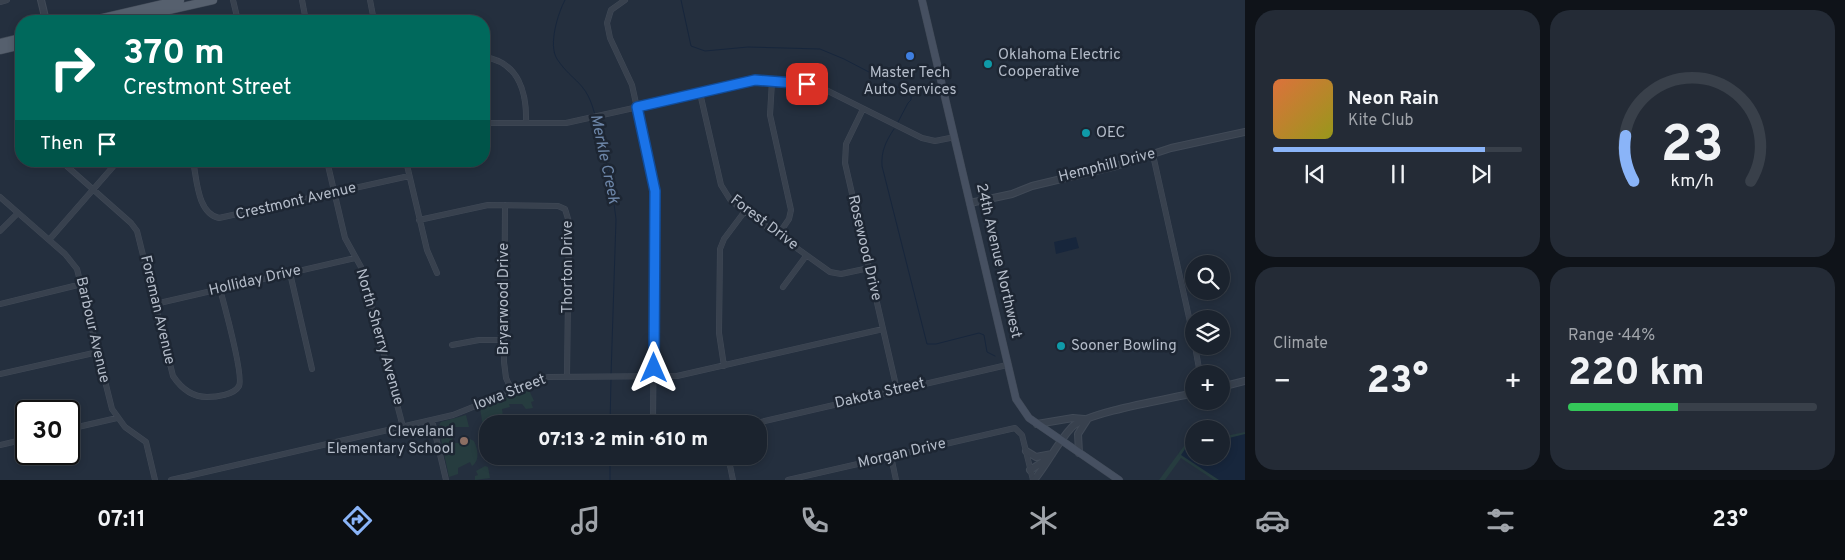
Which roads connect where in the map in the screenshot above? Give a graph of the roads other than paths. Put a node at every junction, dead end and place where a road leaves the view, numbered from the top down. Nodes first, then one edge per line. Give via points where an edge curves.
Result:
1 (8, 0) edge
2 (41, 0) edge
3 (180, 0) edge
4 (213, 0) edge
5 (233, 0) edge
6 (302, 0) edge
7 (370, 0) edge
8 (625, 0) edge
9 (922, 0) edge
10 (0, 2) edge
11 (45, 15) edge
12 (116, 15) edge
13 (147, 15) edge
14 (237, 15) edge
15 (305, 15) edge
16 (373, 15) edge
17 (15, 39) edge
18 (0, 43) edge
19 (15, 47) edge
20 (0, 50) edge
21 (490, 59) edge
22 (772, 81) junction
23 (700, 93) junction
24 (637, 107) junction
25 (863, 109) junction
26 (490, 123) edge
27 (526, 123) junction
28 (1245, 132) edge
29 (955, 137) junction
30 (1153, 155) junction
31 (67, 167) edge
32 (113, 167) edge
33 (194, 167) edge
34 (328, 167) edge
35 (407, 167) edge
36 (409, 176) junction
37 (92, 190) junction
38 (334, 194) junction
39 (0, 197) edge
40 (970, 203) junction
41 (505, 205) junction
42 (745, 211) junction
43 (18, 212) junction
44 (419, 220) junction
45 (0, 232) edge
46 (778, 235) junction
47 (49, 240) junction
48 (806, 256) junction
49 (355, 258) junction
50 (869, 268) junction
51 (290, 273) junction
52 (437, 273) dead end
53 (82, 284) junction
54 (783, 287) dead end
55 (220, 289) junction
56 (0, 304) edge
57 (155, 304) junction
58 (1187, 310) edge
59 (883, 329) junction
60 (503, 340) junction
61 (452, 345) dead end
62 (98, 352) junction
63 (1007, 365) junction
64 (724, 366) junction
65 (312, 369) dead end
66 (0, 374) edge
67 (567, 376) junction
68 (654, 377) junction
69 (1245, 382) edge
70 (1230, 385) edge
71 (897, 390) junction
72 (512, 391) junction
73 (1185, 396) edge
74 (653, 415) edge
75 (117, 418) junction
76 (432, 420) junction
77 (767, 420) edge
78 (1088, 420) junction
79 (1037, 424) junction
80 (80, 426) edge
81 (403, 427) junction
82 (1061, 440) junction
83 (15, 442) edge
84 (0, 445) edge
85 (1026, 451) junction
86 (1080, 453) junction
87 (891, 456) junction
88 (1050, 456) junction
89 (730, 465) edge
90 (1030, 470) junction
91 (155, 480) edge
92 (171, 480) edge
93 (446, 480) edge
94 (733, 480) edge
95 (788, 480) edge
96 (896, 480) edge
97 (1034, 480) edge
98 (1119, 480) edge

1 - 10 street
2 - 11 street
3 - 12 main road
4 - 13 main road
5 - 14 street
6 - 15 street
7 - 16 street
8 - 24 street via 611,10 607,19 615,49 630,78
9 - 29 main road, 24th Avenue Northwest
17 - 18 main road
19 - 20 main road
21 - 27 street via 502,64 517,78 526,98
22 - 23 street via 755,80
22 - 25 street via 813,85
22 - 46 street via 770,115 791,210
23 - 24 street
23 - 42 street, Forest Drive via 724,191
24 - 27 street via 555,124
24 - 68 street via 655,191
25 - 29 street via 926,139 940,141
25 - 50 street, Rosewood Drive via 846,144 844,157
26 - 27 street
28 - 30 street, Hemphill Drive
29 - 40 main road, 24th Avenue Northwest
30 - 40 street, Hemphill Drive
30 - 58 street
31 - 37 street, Foreman Avenue
32 - 37 street
33 - 38 street, Crestmont Avenue via 204,206 215,217 227,218
34 - 38 street, North Sherry Avenue
35 - 36 street
36 - 38 street, Crestmont Avenue
36 - 44 street
37 - 47 street
37 - 57 street, Foreman Avenue via 137,232
38 - 49 street, North Sherry Avenue via 345,238
39 - 43 street, Barbour Avenue
40 - 63 main road, 24th Avenue Northwest
41 - 44 street via 472,208
41 - 60 street, Bryarwood Drive
41 - 67 street, Thorton Drive via 558,206 568,213
42 - 46 street, Forest Drive
42 - 64 street via 720,249 719,332
43 - 45 street
43 - 47 street, Barbour Avenue
44 - 52 street
46 - 48 street, Forest Drive
47 - 53 street, Barbour Avenue via 75,264
48 - 50 street, Forest Drive via 825,270 837,274
48 - 54 street
49 - 51 street, Holliday Drive
49 - 81 street, North Sherry Avenue via 363,272
50 - 59 street, Rosewood Drive
51 - 55 street, Holliday Drive
51 - 65 street
53 - 56 street
53 - 62 street, Barbour Avenue
55 - 57 street, Holliday Drive
55 - 57 street, Foreman Avenue via 240,378 234,391 215,397 192,394 176,381
59 - 64 street, Iowa Street
59 - 71 street, Rosewood Drive
60 - 61 street
60 - 72 street, Bryarwood Drive via 504,370
62 - 66 street
62 - 75 street, Barbour Avenue via 109,402
63 - 71 street, Dakota Street
63 - 79 main road, 24th Avenue Northwest via 1016,399
64 - 68 street, Iowa Street via 677,376
67 - 68 street, Iowa Street
67 - 72 street, Iowa Street via 541,378
68 - 74 street
69 - 70 street
71 - 77 street, Dakota Street
72 - 76 street, Iowa Street
73 - 78 street via 1109,412
75 - 80 street
75 - 91 street, Barbour Avenue via 146,442
76 - 81 street, Iowa Street
76 - 93 street
78 - 79 street via 1073,418
78 - 82 street via 1073,426
78 - 86 street via 1078,434
79 - 82 main road, 24th Avenue Northwest
81 - 92 street, Iowa Street
82 - 86 main road, 24th Avenue Northwest
82 - 88 street
83 - 84 street
85 - 87 street, Morgan Drive via 1017,429
85 - 88 street via 1036,457
85 - 90 street
86 - 98 main road, 24th Avenue Northwest
87 - 95 street, Morgan Drive
87 - 96 street
88 - 90 street
88 - 97 street
89 - 94 street
90 - 97 street

